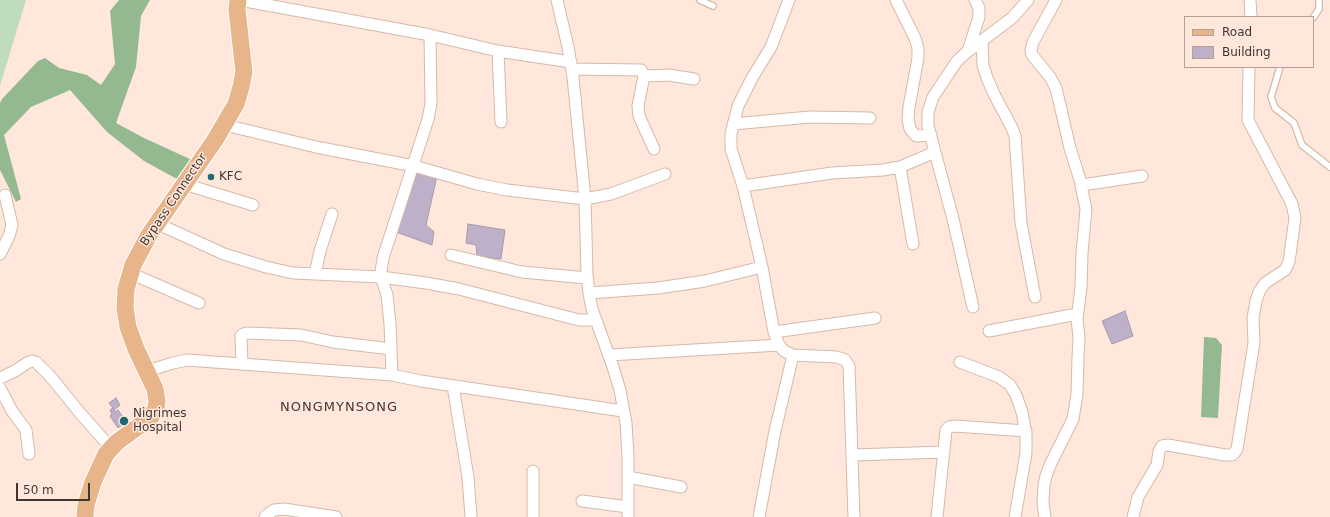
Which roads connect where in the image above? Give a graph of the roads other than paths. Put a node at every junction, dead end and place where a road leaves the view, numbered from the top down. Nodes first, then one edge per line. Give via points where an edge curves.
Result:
1 (239, 0) edge
2 (557, 0) edge
3 (700, 0) edge
4 (789, 0) edge
5 (896, 0) edge
6 (975, 0) edge
7 (1028, 0) edge
8 (1056, 0) edge
9 (1250, 0) edge
10 (1319, 0) edge
11 (713, 6) dead end
12 (1251, 16) edge
13 (1314, 16) edge
14 (430, 35) junction
15 (982, 41) junction
16 (498, 51) junction
17 (968, 51) junction
18 (571, 65) junction
19 (1249, 68) edge
20 (1280, 68) edge
21 (644, 76) junction
22 (694, 79) dead end
23 (870, 118) dead end
24 (501, 122) dead end
25 (733, 124) junction
26 (225, 125) junction
27 (931, 135) junction
28 (654, 149) dead end
29 (935, 152) junction
30 (414, 166) junction
31 (900, 167) junction
32 (1330, 167) edge
33 (665, 174) dead end
34 (1142, 176) dead end
35 (184, 184) junction
36 (1082, 185) junction
37 (743, 186) junction
38 (5, 195) dead end
39 (585, 199) junction
40 (253, 205) dead end
41 (332, 214) dead end
42 (156, 223) junction
43 (913, 244) dead end
44 (0, 254) edge
45 (451, 255) dead end
46 (762, 267) junction
47 (130, 273) junction
48 (315, 274) junction
49 (381, 277) junction
50 (587, 278) junction
51 (589, 293) junction
52 (1035, 297) dead end
53 (199, 303) dead end
54 (973, 307) dead end
55 (1077, 314) junction
56 (875, 318) dead end
57 (596, 320) junction
58 (989, 331) dead end
59 (774, 332) junction
60 (779, 345) junction
61 (391, 349) junction
62 (609, 355) junction
63 (793, 355) junction
64 (960, 362) dead end
65 (242, 364) junction
66 (147, 371) junction
67 (392, 375) junction
68 (0, 378) edge
69 (453, 386) junction
70 (0, 388) edge
71 (623, 410) junction
72 (1026, 431) junction
73 (111, 448) junction
74 (944, 452) junction
75 (29, 454) dead end
76 (853, 455) junction
77 (533, 471) dead end
78 (628, 477) junction
79 (681, 487) dead end
80 (582, 501) dead end
81 (628, 512) edge
82 (85, 517) edge
83 (266, 517) edge
84 (336, 517) edge
85 (471, 517) edge
86 (533, 517) edge
87 (759, 517) edge
88 (854, 517) edge
89 (937, 517) edge
90 (1015, 517) edge
91 (1045, 517) edge
92 (1133, 517) edge

1 - 14 street
1 - 26 main road, Bypass Connector via 237,10 244,72 236,104
2 - 18 street
3 - 11 lane
4 - 25 street via 771,47 738,106
5 - 27 street via 918,48 909,107 910,129 916,136
6 - 17 street via 979,8 979,17
7 - 15 street via 1012,18
8 - 36 street via 1032,42 1031,50 1056,88 1070,148
9 - 12 street
10 - 13 lane via 1319,9
14 - 16 street
14 - 30 street via 431,104
15 - 17 street
15 - 52 street via 983,65 987,78 1015,136 1021,223
16 - 18 street
16 - 24 street
17 - 27 street via 957,61 933,97 928,112
18 - 21 street via 637,69 641,70
18 - 39 street
19 - 92 street via 1248,120 1292,204 1295,218 1289,262 1285,270 1265,283 1256,301 1253,318 1254,344 1235,452 1232,455 1225,455 1162,446 1157,465 1138,497
20 - 32 lane via 1271,97 1275,108 1294,123 1302,145
21 - 22 street via 674,75
21 - 28 street via 638,116
23 - 25 street via 810,117
25 - 37 street via 730,134 731,149
26 - 30 street via 316,147
26 - 35 main road, Bypass Connector
27 - 29 street
29 - 31 street
29 - 54 street
30 - 39 street via 507,190
30 - 49 street via 383,258
31 - 37 street via 832,173
31 - 43 street
33 - 39 street via 611,194
34 - 36 street
35 - 40 street
35 - 42 main road, Bypass Connector
36 - 55 street via 1086,209
37 - 46 street
38 - 44 street via 12,225
39 - 50 street
41 - 48 street
42 - 47 main road, Bypass Connector
42 - 48 street via 224,254 266,267
45 - 50 street via 522,272
46 - 51 street via 706,281
46 - 59 street
47 - 53 street
47 - 66 main road, Bypass Connector via 125,298 126,318 136,349
48 - 49 street
49 - 57 street via 459,289 579,320
49 - 61 street via 387,295
50 - 51 street
51 - 57 street
55 - 58 street
55 - 91 street via 1077,394 1073,419 1046,476 1043,503
56 - 59 street
57 - 62 street
59 - 60 street
60 - 62 street
60 - 63 street
61 - 65 street via 301,335 246,333 241,340
61 - 67 street
62 - 71 street via 620,390
63 - 76 street via 837,357 846,360 849,366
63 - 87 street via 775,431
64 - 72 street via 999,377 1010,385 1022,412
65 - 66 street via 187,360
65 - 67 street
66 - 73 main road, Bypass Connector via 157,395 156,409 144,424
67 - 69 street
68 - 73 street via 27,363 36,362
69 - 71 street
69 - 85 street via 468,477
70 - 75 street via 26,430
71 - 78 street via 626,423
72 - 74 street via 955,426 946,430
72 - 90 street via 1026,453
73 - 82 main road, Bypass Connector via 93,482
74 - 76 street
74 - 89 street
76 - 88 street
77 - 86 street
78 - 79 street
78 - 81 street
80 - 81 street
83 - 84 street via 274,510 284,509

